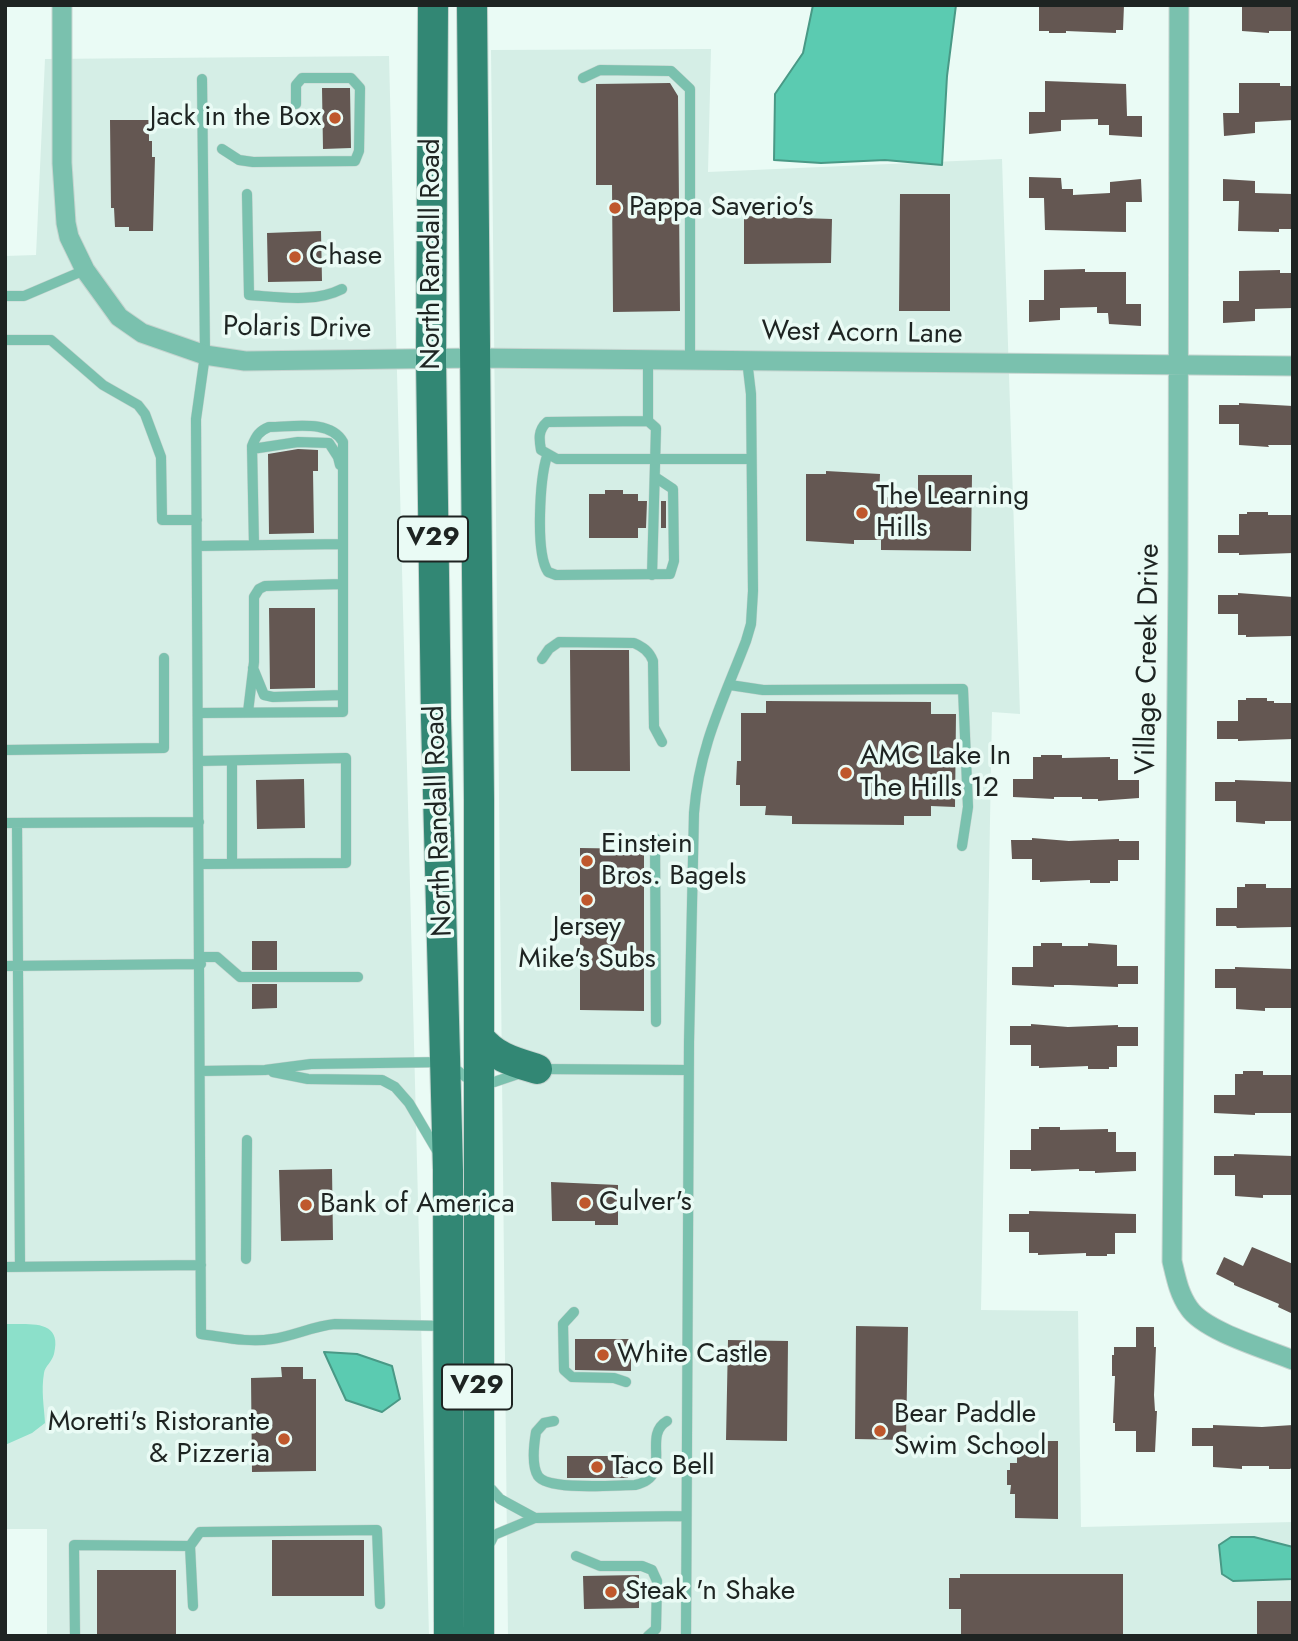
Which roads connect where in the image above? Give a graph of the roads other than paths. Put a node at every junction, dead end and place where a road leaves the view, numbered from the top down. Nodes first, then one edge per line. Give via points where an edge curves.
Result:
1 (62, 5) edge
2 (433, 5) edge
3 (472, 5) edge
4 (1179, 5) edge
5 (583, 78) dead end
6 (202, 79) dead end
7 (296, 104) dead end
8 (222, 149) dead end
9 (247, 194) dead end
10 (85, 270) junction
11 (342, 289) dead end
12 (5, 296) edge
13 (5, 340) edge
14 (205, 355) junction
15 (474, 358) junction
16 (431, 359) junction
17 (690, 360) junction
18 (747, 360) junction
19 (648, 361) junction
20 (1178, 366) junction
21 (1293, 366) edge
22 (648, 421) junction
23 (252, 449) junction
24 (547, 456) junction
25 (751, 459) junction
26 (656, 460) junction
27 (655, 477) junction
28 (343, 483) junction
29 (197, 520) junction
30 (343, 544) junction
31 (197, 545) junction
32 (254, 545) junction
33 (652, 575) junction
34 (343, 584) junction
35 (164, 658) dead end
36 (542, 659) dead end
37 (253, 667) junction
38 (730, 685) junction
39 (343, 695) junction
40 (248, 712) junction
41 (198, 713) junction
42 (662, 742) dead end
43 (5, 750) edge
44 (199, 761) junction
45 (232, 761) junction
46 (199, 822) junction
47 (5, 823) edge
48 (17, 823) junction
49 (655, 838) dead end
50 (961, 846) dead end
51 (199, 864) junction
52 (232, 864) junction
53 (201, 960) junction
54 (5, 966) edge
55 (18, 966) junction
56 (358, 977) dead end
57 (656, 1023) dead end
58 (479, 1037) junction
59 (446, 1062) junction
60 (537, 1069) junction
61 (265, 1070) junction
62 (688, 1070) junction
63 (200, 1071) junction
64 (479, 1087) junction
65 (247, 1140) dead end
66 (448, 1170) junction
67 (246, 1259) dead end
68 (201, 1265) junction
69 (5, 1267) edge
70 (20, 1267) junction
71 (574, 1312) dead end
72 (447, 1326) junction
73 (1293, 1360) edge
74 (626, 1382) dead end
75 (554, 1421) dead end
76 (667, 1421) dead end
77 (478, 1473) junction
78 (685, 1516) junction
79 (535, 1518) junction
80 (190, 1546) junction
81 (576, 1556) dead end
82 (479, 1563) junction
83 (380, 1604) dead end
84 (192, 1606) dead end
85 (75, 1636) edge
86 (449, 1636) edge
87 (479, 1636) edge
88 (648, 1636) edge
89 (686, 1636) edge

1 - 10 street, Polaris Drive via 63,195 69,237
2 - 16 main road, North Randall Road / V29
3 - 15 main road, North Randall Road / V29
4 - 20 street, Village Creek Drive
5 - 17 lane via 600,70 671,71 690,89
6 - 14 lane
7 - 8 lane via 296,85 302,78 351,78 360,88 355,161 253,162 239,160
9 - 11 lane via 249,295 323,296
10 - 12 lane via 24,296
10 - 14 street, Polaris Drive via 119,317 142,333
13 - 29 lane via 51,340 103,384 138,405 161,457 162,520
14 - 16 street, Polaris Drive via 245,361
14 - 29 lane via 196,419
15 - 16 street, West Acorn Lane
15 - 19 street, West Acorn Lane
15 - 58 main road, North Randall Road / V29
16 - 59 main road, North Randall Road / V29
17 - 18 street, West Acorn Lane
17 - 19 street, West Acorn Lane
18 - 20 street, West Acorn Lane
18 - 25 lane
19 - 22 lane
20 - 21 street, West Acorn Lane
20 - 73 street, Village Creek Drive via 1172,1261 1178,1288 1190,1310 1210,1326
22 - 24 lane via 547,422 539,436
22 - 26 lane via 656,428
23 - 28 lane via 329,443 338,457
23 - 28 lane via 255,437 269,427 329,428 343,442
23 - 32 lane
24 - 26 lane
24 - 33 lane via 542,473 541,556 548,572 564,576
25 - 26 lane
25 - 38 lane via 751,624
26 - 27 lane
27 - 33 lane
27 - 33 lane via 674,489 674,561 670,574
28 - 30 lane
29 - 31 lane
30 - 32 lane
30 - 34 lane
31 - 32 lane
31 - 41 lane
34 - 37 lane via 259,589 254,597
34 - 39 lane
35 - 43 lane via 164,748
36 - 42 lane via 559,642 641,646 653,661 654,727
37 - 39 lane via 264,695
37 - 40 lane
38 - 50 lane via 763,690 963,689 968,807
38 - 62 lane via 696,779
39 - 40 lane via 343,712
40 - 41 lane
41 - 44 lane
44 - 45 lane
44 - 46 lane
45 - 52 lane
45 - 52 lane via 346,758 346,863
46 - 48 lane
46 - 51 lane
47 - 48 lane
48 - 55 lane
49 - 57 lane
51 - 52 lane
51 - 53 lane
53 - 55 lane
53 - 56 lane via 217,957 240,976
53 - 63 lane
54 - 55 lane
55 - 70 lane
58 - 60 main road via 488,1049 509,1061
58 - 64 main road, North Randall Road / V29
59 - 61 lane via 312,1063
59 - 64 lane
59 - 66 main road, North Randall Road / V29
60 - 62 lane
60 - 64 lane
61 - 63 lane
61 - 66 lane via 308,1079 389,1083 409,1103
62 - 78 lane
63 - 68 lane
64 - 77 main road, North Randall Road / V29
65 - 67 lane
66 - 72 main road, North Randall Road / V29
68 - 70 lane
68 - 72 lane via 201,1334 261,1340 317,1325
69 - 70 lane
71 - 74 lane via 564,1324 564,1370 572,1377
72 - 86 main road, North Randall Road / V29
75 - 76 lane via 544,1423 536,1432 534,1464 540,1479 554,1485 647,1481 656,1463 656,1431
77 - 79 lane via 500,1499
77 - 82 main road, North Randall Road / V29
78 - 79 lane
78 - 89 lane
79 - 82 lane via 495,1535
80 - 83 lane via 200,1532 377,1530
80 - 84 lane
80 - 85 lane via 74,1545
81 - 88 lane via 600,1566 652,1570 657,1618 656,1629
82 - 87 main road, North Randall Road / V29

